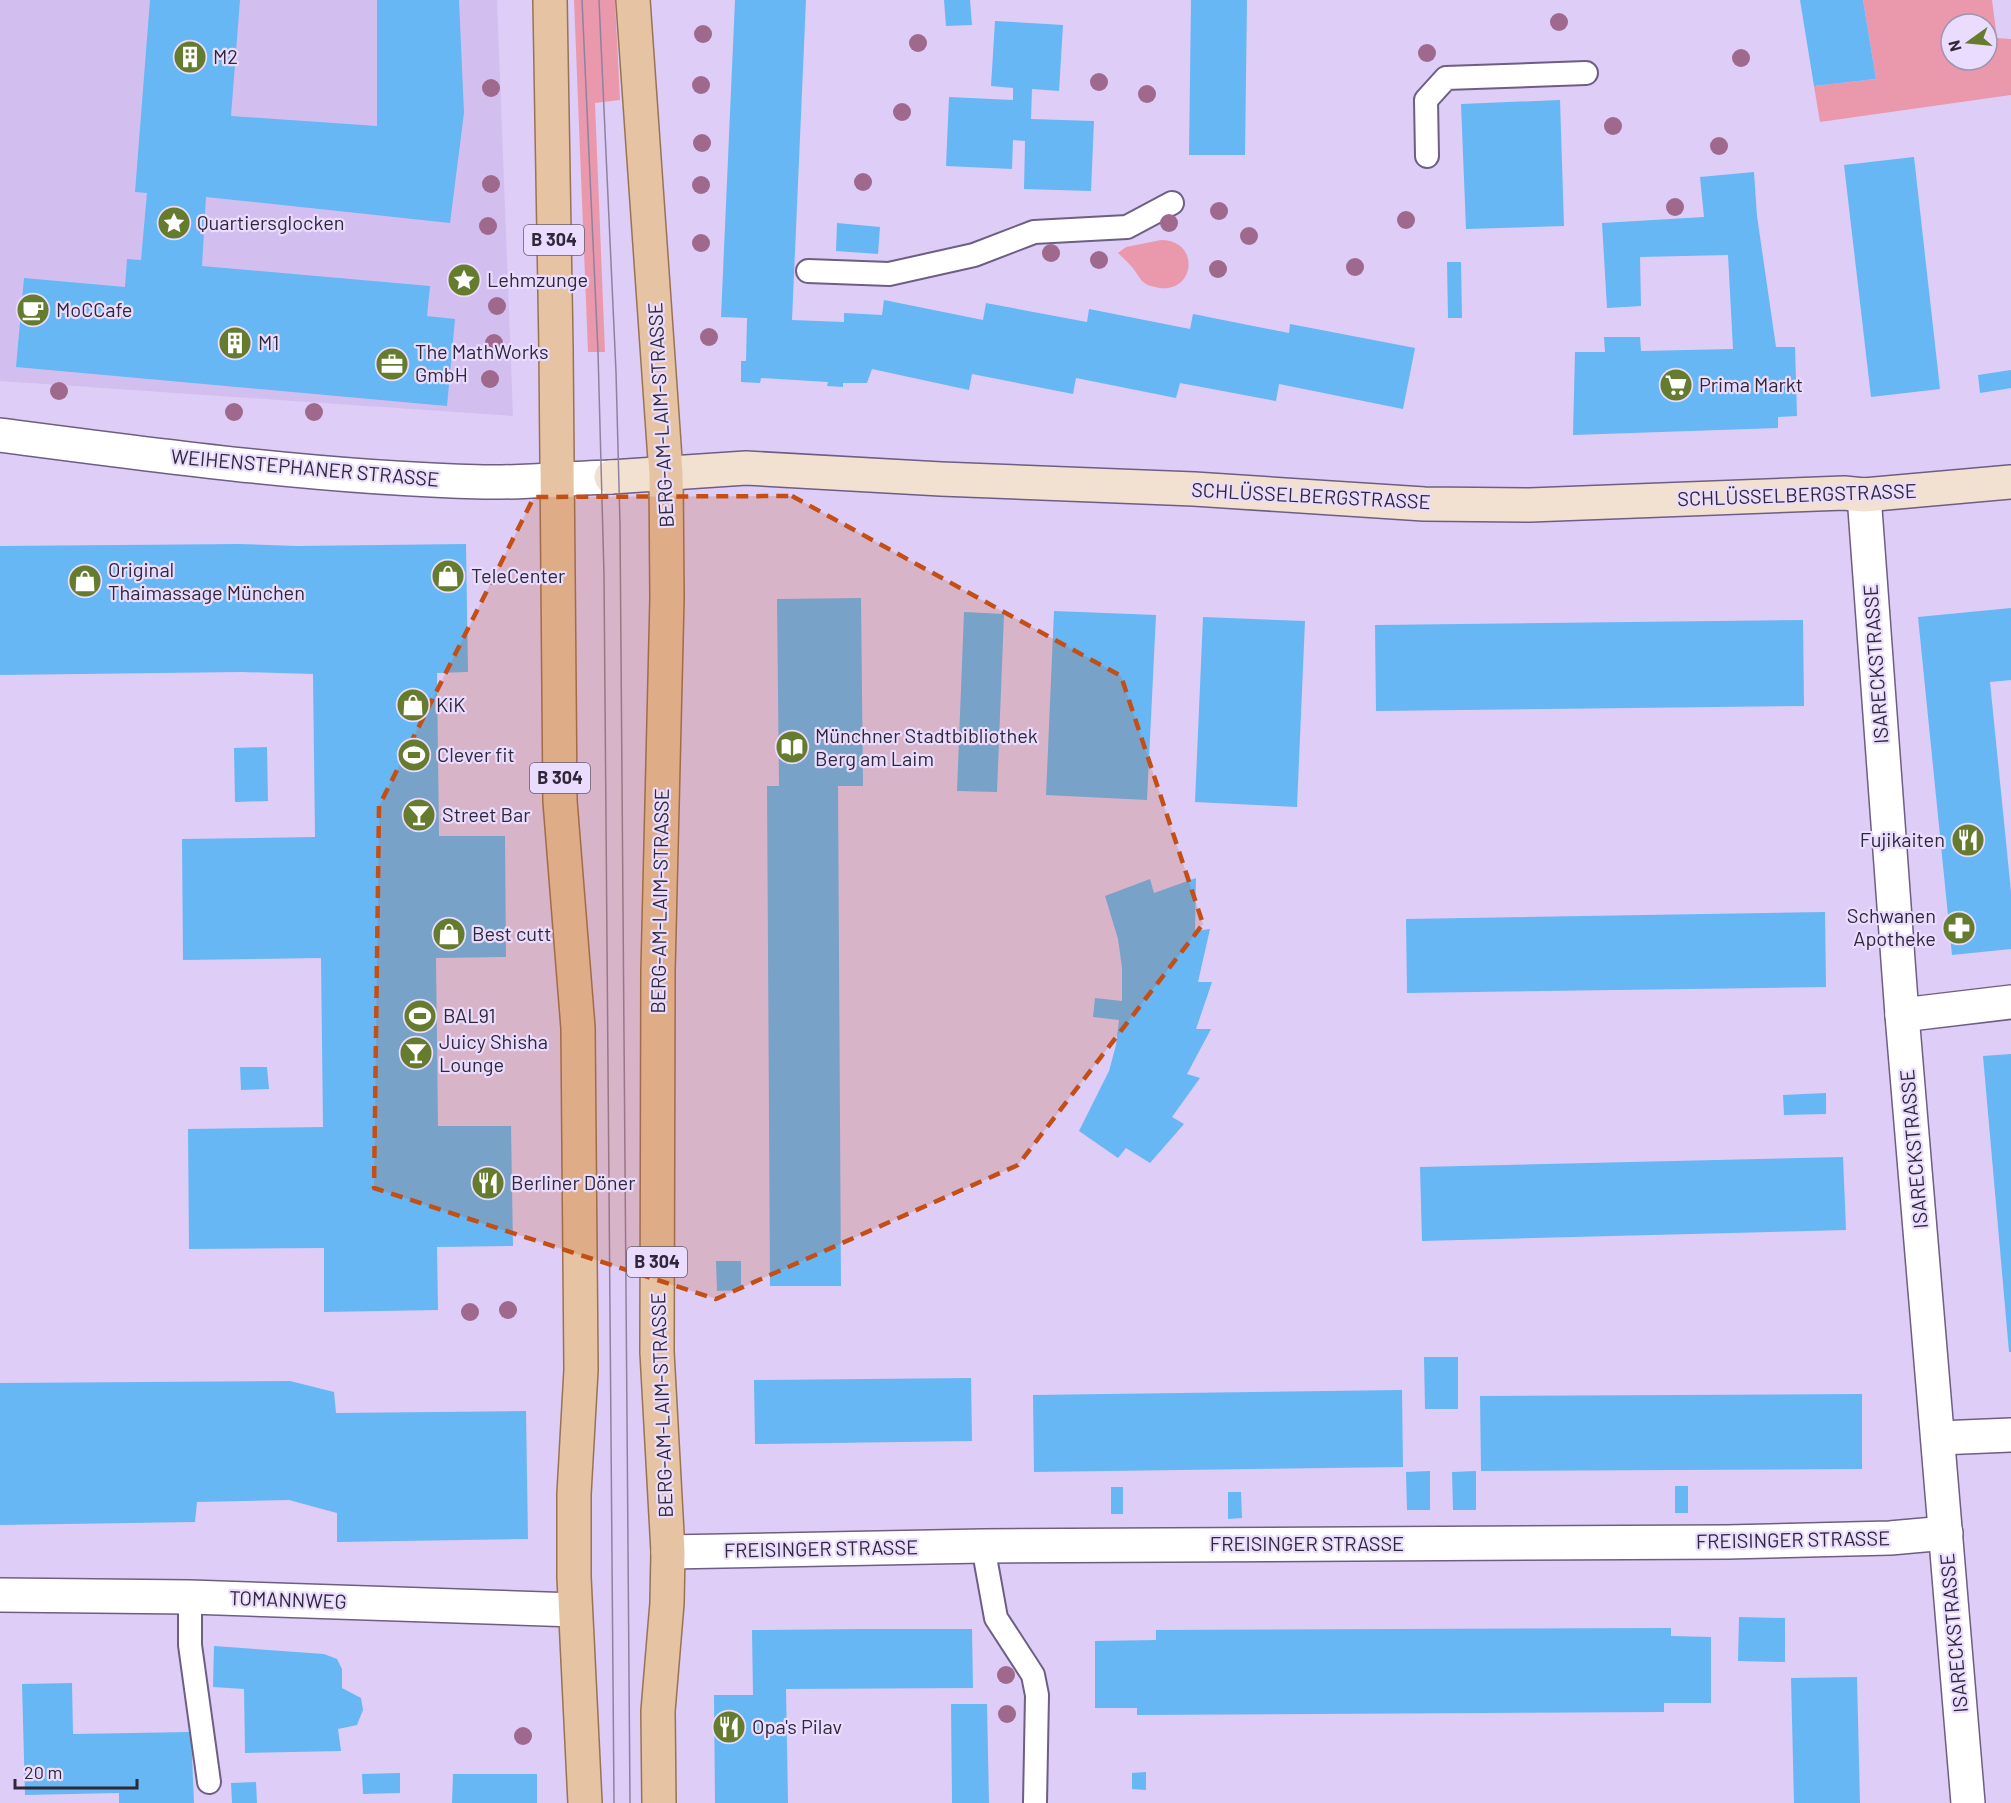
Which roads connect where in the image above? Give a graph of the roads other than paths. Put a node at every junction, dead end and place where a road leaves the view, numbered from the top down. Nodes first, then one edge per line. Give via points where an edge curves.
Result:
1 (550, 0) edge
2 (633, 0) edge
3 (1586, 73) dead end
4 (1427, 156) dead end
5 (1172, 203) dead end
6 (808, 271) dead end
7 (0, 435) edge
8 (666, 474) junction
9 (611, 477) joint
10 (557, 480) junction
11 (2011, 482) edge
12 (1864, 495) junction
13 (2011, 1002) edge
14 (1902, 1015) junction
15 (2011, 1435) edge
16 (1939, 1438) junction
17 (1946, 1533) junction
18 (983, 1546) junction
19 (668, 1552) junction
20 (0, 1595) edge
21 (190, 1597) junction
22 (575, 1610) junction
23 (209, 1782) dead end
24 (585, 1803) edge
25 (659, 1803) edge
26 (1035, 1803) edge
27 (1968, 1803) edge

1 - 10 main road, B 304
2 - 8 main road, BERG-AM-LAIM-STRASSE / B 304
3 - 4 lane via 1446,78 1426,100
5 - 6 lane via 1126,227 1034,232 974,255 889,274
7 - 10 street, WEIHENSTEPHANER STRASSE via 302,471 484,482
8 - 9 street, SCHLÜSSELBERGSTRASSE
8 - 12 street, SCHLÜSSELBERGSTRASSE via 746,468 1448,504
8 - 19 main road, BERG-AM-LAIM-STRASSE / B 304 via 657,1352
9 - 10 street, WEIHENSTEPHANER STRASSE
10 - 22 main road, B 304 via 560,801 578,1028 581,1370 574,1494
11 - 12 street, SCHLÜSSELBERGSTRASSE
12 - 14 street, ISARECKSTRASSE
13 - 14 street
14 - 16 street, ISARECKSTRASSE
15 - 16 street
16 - 17 street, ISARECKSTRASSE
17 - 18 street, FREISINGER STRASSE via 1727,1542
17 - 27 street, ISARECKSTRASSE
18 - 19 street, FREISINGER STRASSE
18 - 26 lane via 996,1618 1034,1675
19 - 25 main road, BERG-AM-LAIM-STRASSE / B 304 via 658,1712
20 - 21 street, TOMANNWEG
21 - 22 street, TOMANNWEG
21 - 23 lane via 190,1645
22 - 24 main road, B 304

